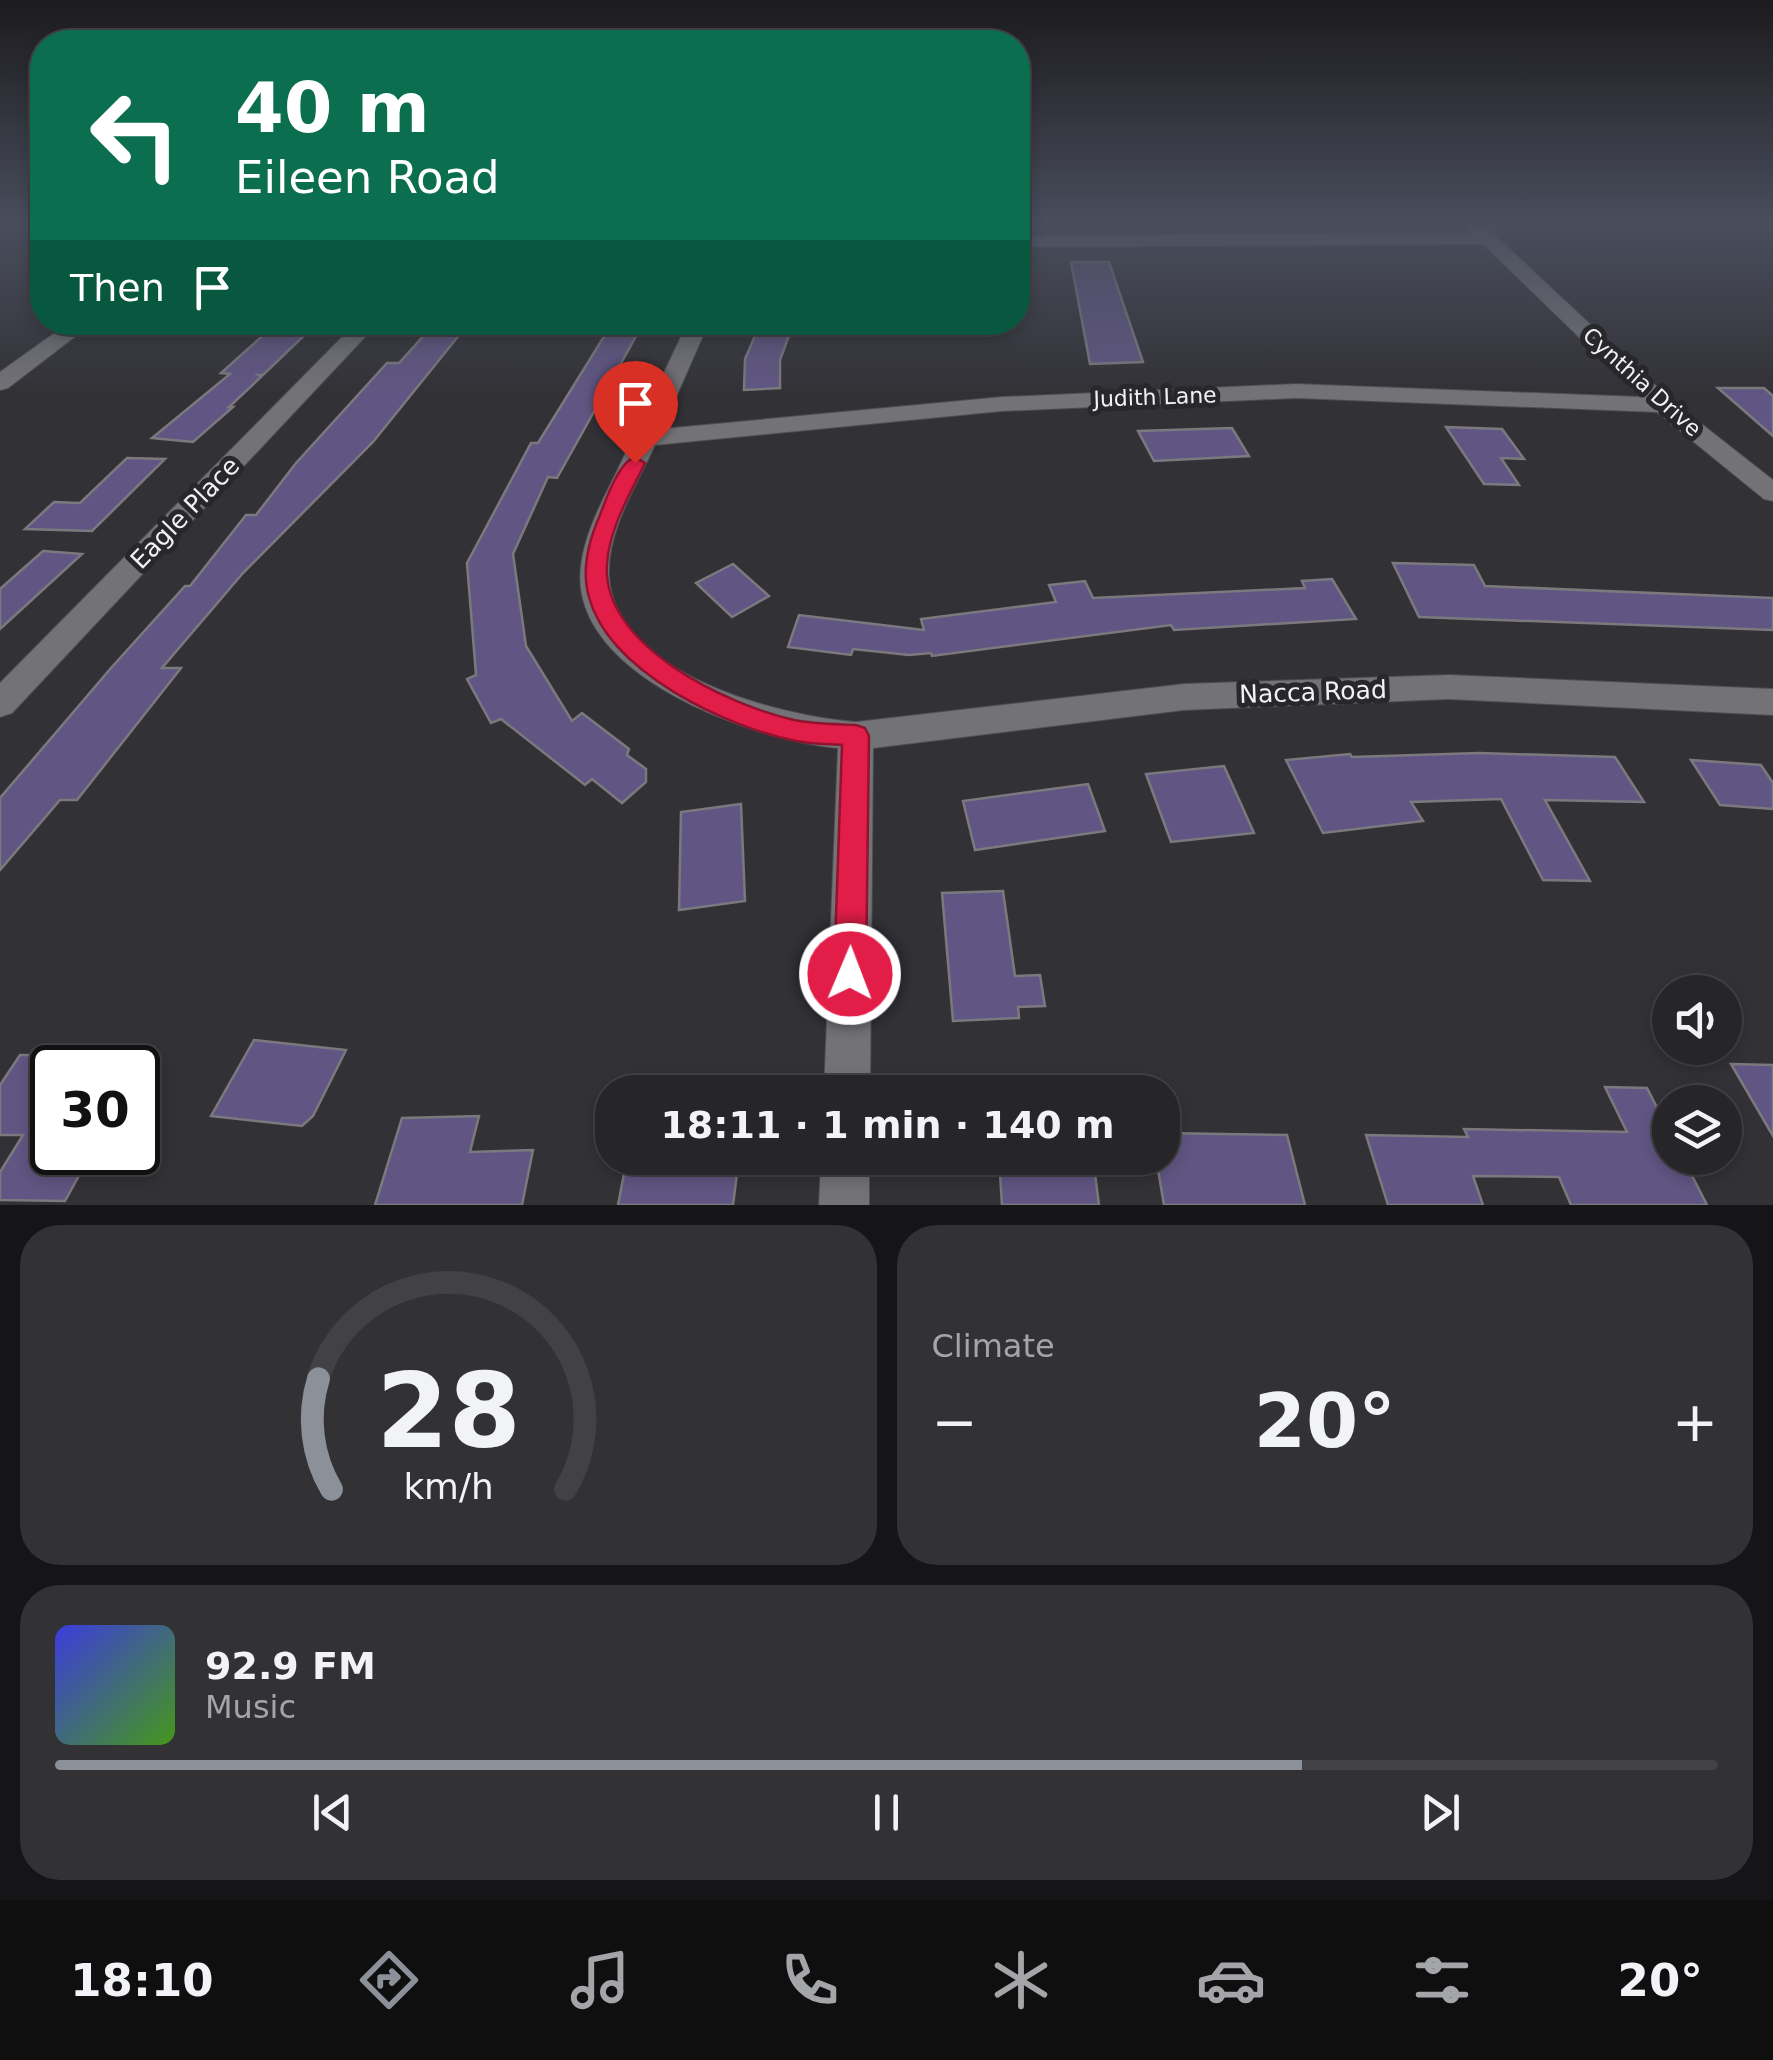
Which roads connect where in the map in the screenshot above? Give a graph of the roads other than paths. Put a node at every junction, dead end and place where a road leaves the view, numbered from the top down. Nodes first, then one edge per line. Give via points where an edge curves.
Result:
1 (1532, 280) edge
2 (66, 335) edge
3 (356, 335) edge
4 (693, 335) edge
5 (0, 383) edge
6 (1663, 405) junction
7 (648, 438) junction
8 (1773, 493) edge
9 (1773, 702) edge
10 (0, 704) edge
11 (856, 736) junction
12 (847, 1075) edge
13 (845, 1175) edge
14 (844, 1205) edge

1 - 6 street, Cynthia Drive
2 - 5 street
3 - 10 street, Eagle Place
4 - 7 street, Nacca Road
6 - 7 street, Judith Lane via 1296,391 1002,404
6 - 8 street, Cynthia Drive
7 - 11 street, Nacca Road via 610,515 596,564 600,599 620,634 682,685 740,714 796,731
9 - 11 street, Nacca Road via 1450,687 1184,697
11 - 12 street
13 - 14 street

